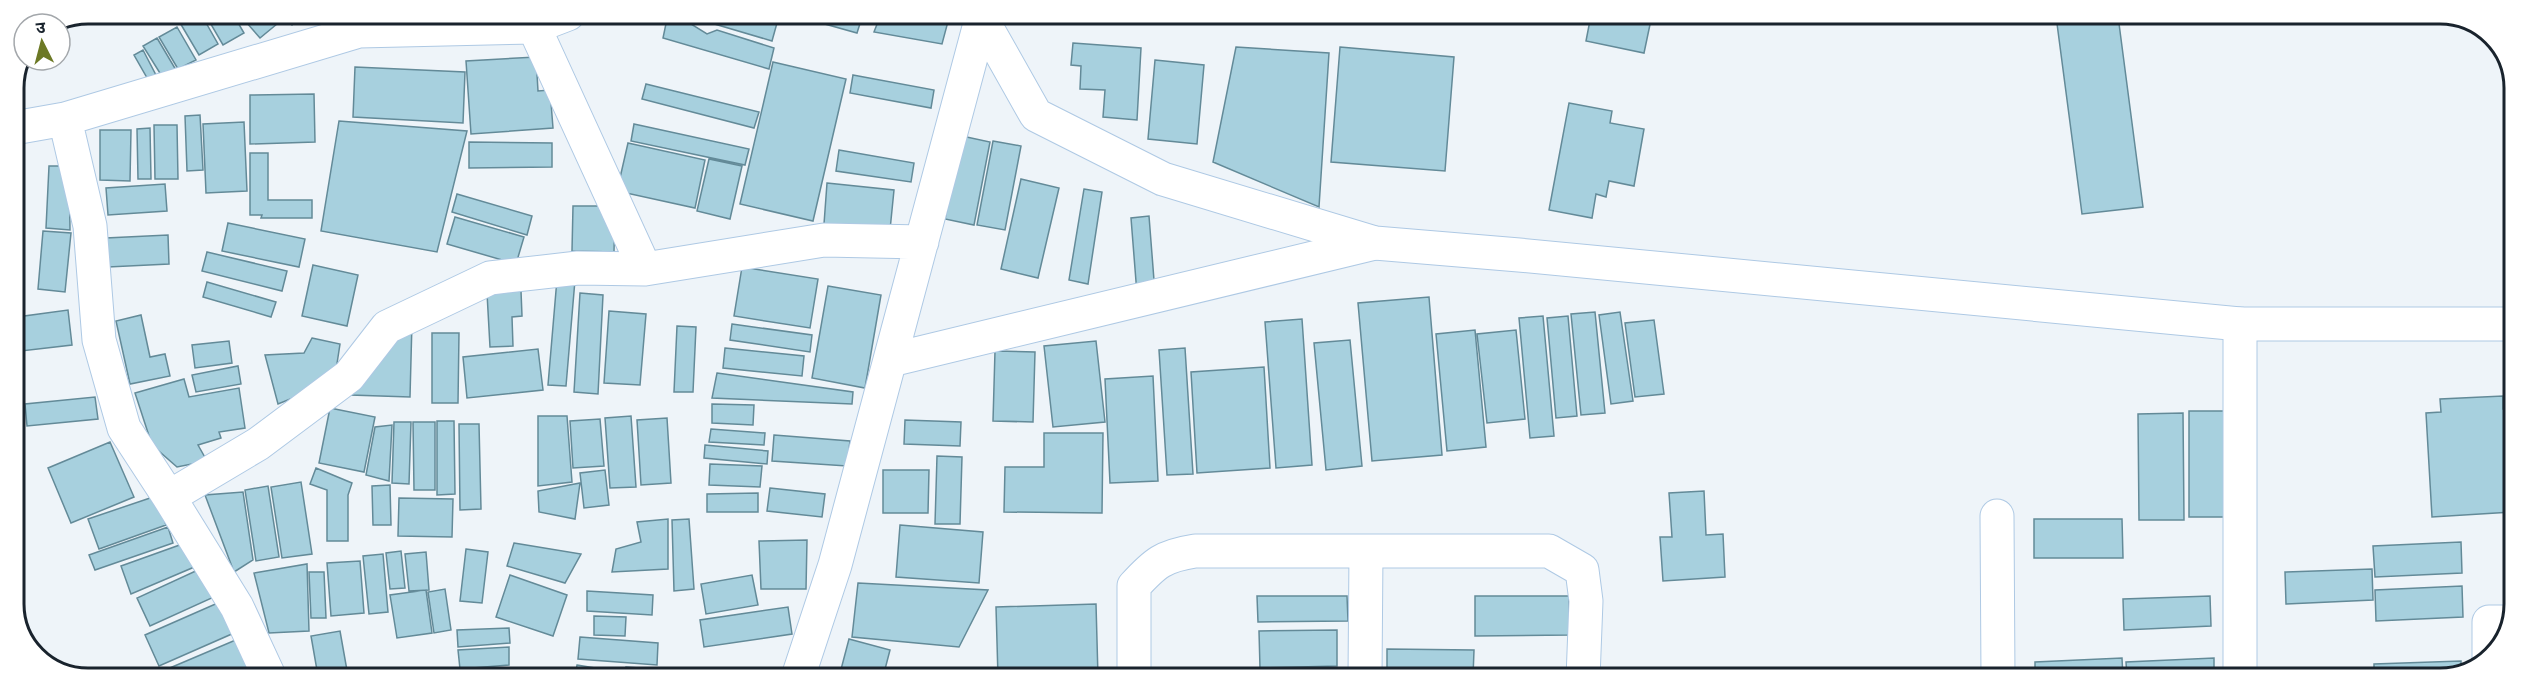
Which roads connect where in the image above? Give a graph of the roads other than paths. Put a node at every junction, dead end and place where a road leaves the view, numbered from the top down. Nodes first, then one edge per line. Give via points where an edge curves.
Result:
1 (542, 24) edge
2 (978, 24) edge
3 (984, 24) edge
4 (534, 27) junction
5 (65, 119) junction
6 (24, 126) edge
7 (922, 242) junction
8 (1375, 243) junction
9 (645, 269) junction
10 (2240, 324) junction
11 (2504, 324) edge
12 (891, 360) junction
13 (168, 497) junction
14 (1997, 516) dead end
15 (1366, 552) junction
16 (2501, 622) edge
17 (2489, 645) edge
18 (264, 668) edge
19 (801, 668) edge
20 (1134, 668) edge
21 (1365, 668) edge
22 (1583, 668) edge
23 (1998, 668) edge
24 (2240, 668) edge

1 - 4 street
2 - 7 street
3 - 8 street via 1036,115 1163,179
4 - 5 street via 359,31
4 - 9 street
5 - 6 street
5 - 13 street via 90,226 99,340 124,428
7 - 9 street via 824,240
7 - 12 street
8 - 10 street
8 - 12 street
9 - 13 street via 578,268 490,278 387,327 349,376 258,444
10 - 11 street
10 - 24 street
12 - 19 street via 835,565
13 - 18 street via 237,607
14 - 23 street
15 - 20 street via 1195,551 1172,555 1154,564 1134,586
15 - 21 street
15 - 22 street via 1549,551 1582,570 1586,601
16 - 17 street via 2489,622

